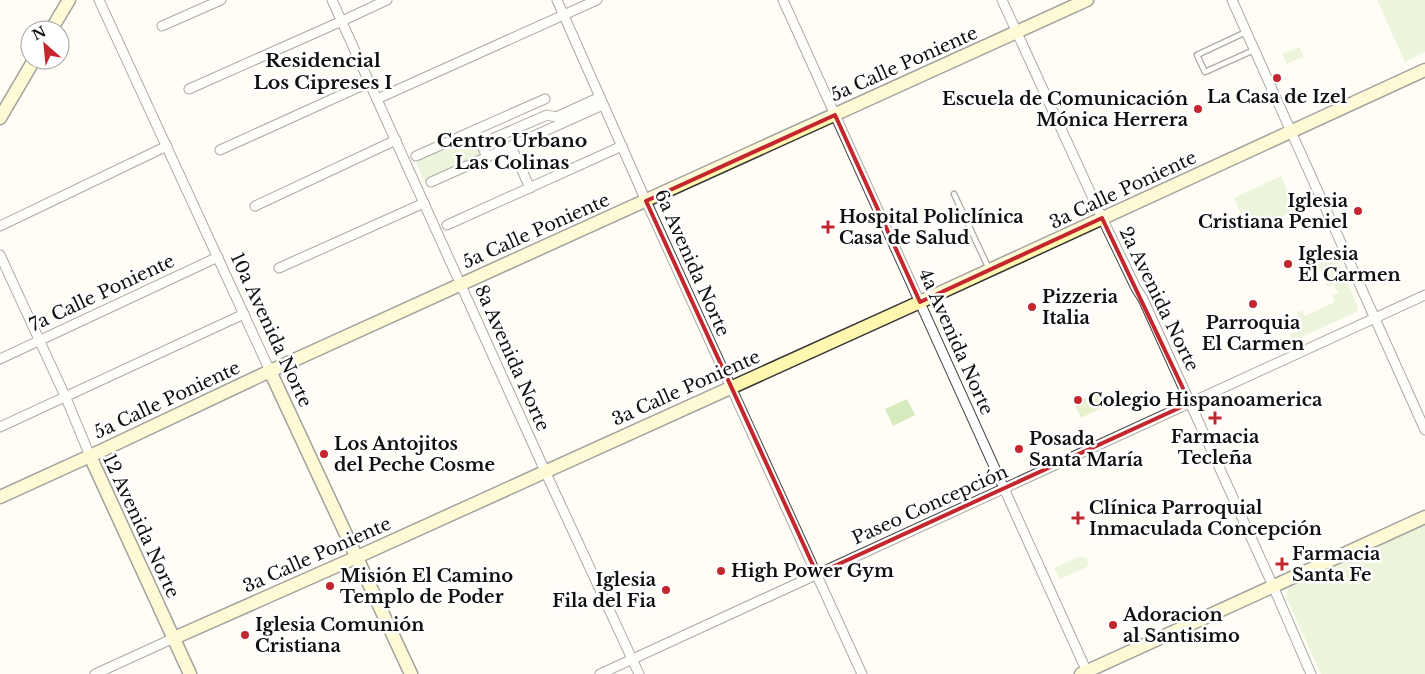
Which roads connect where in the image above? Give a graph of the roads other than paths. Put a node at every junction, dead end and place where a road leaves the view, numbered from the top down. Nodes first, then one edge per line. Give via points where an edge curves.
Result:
1 (69, 0) edge
2 (100, 0) edge
3 (221, 0) edge
4 (332, 0) edge
5 (387, 0) edge
6 (557, 0) edge
7 (597, 0) edge
8 (783, 0) edge
9 (1002, 0) edge
10 (1087, 0) edge
11 (1232, 0) edge
12 (564, 15) junction
13 (58, 20) edge
14 (342, 21) junction
15 (162, 26) dead end
16 (1016, 32) junction
17 (1246, 32) junction
18 (1254, 50) junction
19 (28, 70) edge
20 (1425, 70) edge
21 (370, 82) junction
22 (189, 89) dead end
23 (378, 99) junction
24 (545, 99) dead end
25 (602, 101) junction
26 (835, 115) junction
27 (0, 118) edge
28 (475, 130) junction
29 (1291, 132) junction
30 (494, 138) dead end
31 (396, 140) junction
32 (167, 146) junction
33 (511, 146) junction
34 (622, 146) junction
35 (220, 150) dead end
36 (416, 156) dead end
37 (487, 157) junction
38 (431, 182) dead end
39 (530, 188) junction
40 (954, 194) dead end
41 (646, 200) junction
42 (424, 203) junction
43 (254, 206) dead end
44 (1102, 218) junction
45 (447, 225) dead end
46 (0, 226) edge
47 (0, 254) edge
48 (218, 256) junction
49 (279, 268) dead end
50 (990, 270) junction
51 (461, 284) junction
52 (1425, 295) edge
53 (920, 302) junction
54 (244, 314) junction
55 (1375, 318) junction
56 (40, 341) junction
57 (0, 359) edge
58 (270, 371) junction
59 (731, 387) junction
60 (66, 398) junction
61 (1190, 403) junction
62 (0, 427) edge
63 (1425, 430) edge
64 (90, 456) junction
65 (545, 471) junction
66 (1005, 489) junction
67 (0, 497) edge
68 (1425, 517) edge
69 (357, 558) junction
70 (817, 574) junction
71 (1273, 586) junction
72 (174, 638) junction
73 (633, 659) junction
74 (1085, 673) edge
75 (95, 674) edge
76 (190, 674) edge
77 (412, 674) edge
78 (600, 674) edge
79 (639, 674) edge
80 (862, 674) edge
81 (1311, 674) edge

1 - 13 street
2 - 32 street, 10a Avenida Norte
3 - 15 street
4 - 14 street, 8a Avenida Norte
5 - 14 street
6 - 12 street, 6a Avenida Norte
7 - 12 street
8 - 26 street, 4a Avenida Norte
9 - 16 street, 2a Avenida Norte
10 - 16 street, 5a Calle Poniente
11 - 17 street
12 - 23 street
12 - 25 street, 6a Avenida Norte
14 - 21 street, 8a Avenida Norte
14 - 22 street
16 - 26 street, 5a Calle Poniente
16 - 44 street, 2a Avenida Norte
17 - 18 street
17 - 18 lane via 1197,55 1204,71
18 - 29 street
19 - 27 street
20 - 29 street, 3a Calle Poniente
21 - 23 street, 8a Avenida Norte
21 - 35 street
23 - 31 street, 8a Avenida Norte
24 - 28 street
25 - 30 street via 556,117 547,115
25 - 33 street
25 - 34 street, 6a Avenida Norte
26 - 41 street, 5a Calle Poniente
26 - 53 street, 4a Avenida Norte
28 - 36 street
28 - 37 street
29 - 44 street, 3a Calle Poniente
29 - 55 street
31 - 42 street, 8a Avenida Norte
31 - 43 street
32 - 46 street
32 - 48 street, 10a Avenida Norte
33 - 37 street
33 - 39 street
34 - 39 street
34 - 41 street, 6a Avenida Norte
37 - 38 street
39 - 45 street
40 - 50 lane
41 - 51 street, 5a Calle Poniente
41 - 59 street, 6a Avenida Norte
42 - 49 street
42 - 51 street, 8a Avenida Norte
44 - 50 street, 3a Calle Poniente
44 - 61 street, 2a Avenida Norte
47 - 56 street, 12 Avenida Norte
48 - 54 street, 10a Avenida Norte
48 - 56 street, 7a Calle Poniente
50 - 53 street, 3a Calle Poniente
51 - 58 street, 5a Calle Poniente
51 - 65 street, 8a Avenida Norte
52 - 55 street, Paseo Concepción
53 - 59 street, 3a Calle Poniente
53 - 66 street, 4a Avenida Norte
54 - 58 street, 10a Avenida Norte
54 - 60 street
55 - 61 street, Paseo Concepción
55 - 63 street
56 - 57 street, 7a Calle Poniente
56 - 60 street, 12 Avenida Norte
58 - 64 street, 5a Calle Poniente
58 - 69 street, 10a Avenida Norte
59 - 65 street, 3a Calle Poniente
59 - 70 street, 6a Avenida Norte
60 - 62 street
60 - 64 street, 12 Avenida Norte
61 - 66 street, Paseo Concepción
61 - 71 street, 2a Avenida Norte
64 - 67 street, 5a Calle Poniente
64 - 72 street, 12 Avenida Norte
65 - 69 street, 3a Calle Poniente
65 - 73 street, 8a Avenida Norte
66 - 70 street, Paseo Concepción
66 - 74 street, 4a Avenida Norte
68 - 71 street
69 - 72 street, 3a Calle Poniente
69 - 77 street, 10a Avenida Norte
70 - 73 street, Paseo Concepción
70 - 80 street, 6a Avenida Norte
71 - 74 street
71 - 81 street, 2a Avenida Norte
72 - 75 street, 3a Calle Poniente
72 - 76 street, 12 Avenida Norte
73 - 78 street, Paseo Concepción
73 - 79 street, 8a Avenida Norte

